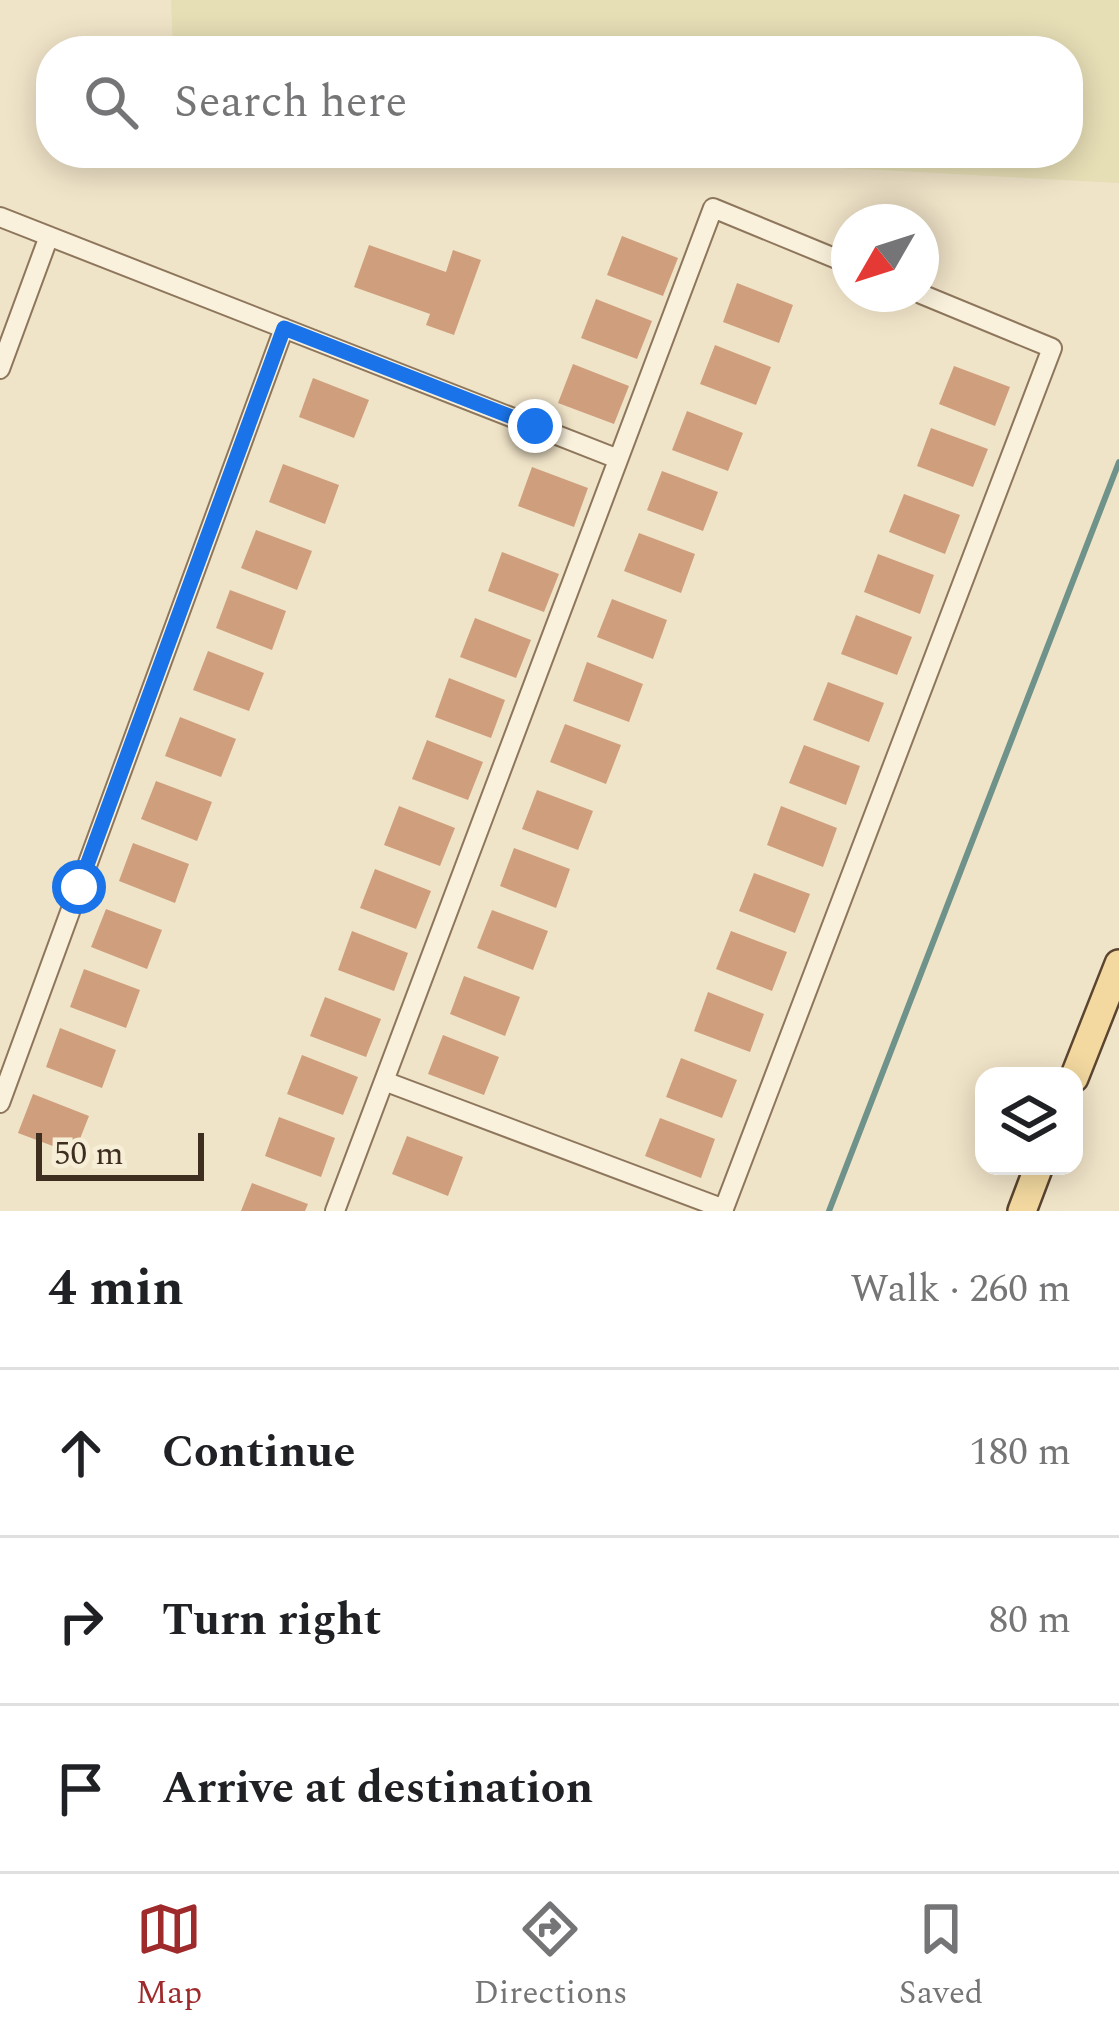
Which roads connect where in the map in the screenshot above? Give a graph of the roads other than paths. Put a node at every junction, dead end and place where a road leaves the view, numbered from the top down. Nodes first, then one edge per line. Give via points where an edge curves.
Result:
1 (0, 217) edge
2 (49, 236) junction
3 (831, 257) edge
4 (939, 301) edge
5 (284, 328) junction
6 (0, 369) edge
7 (618, 459) junction
8 (1119, 964) edge
9 (1078, 1067) edge
10 (384, 1082) junction
11 (0, 1102) edge
12 (1036, 1175) edge
13 (723, 1210) edge
14 (335, 1211) edge
15 (1022, 1211) edge

1 - 2 street
2 - 5 street
2 - 6 street
3 - 7 street via 713,208
4 - 13 street via 1052,348
5 - 7 street
5 - 11 street
7 - 10 street
8 - 9 main road
10 - 13 street
10 - 14 street
12 - 15 main road

